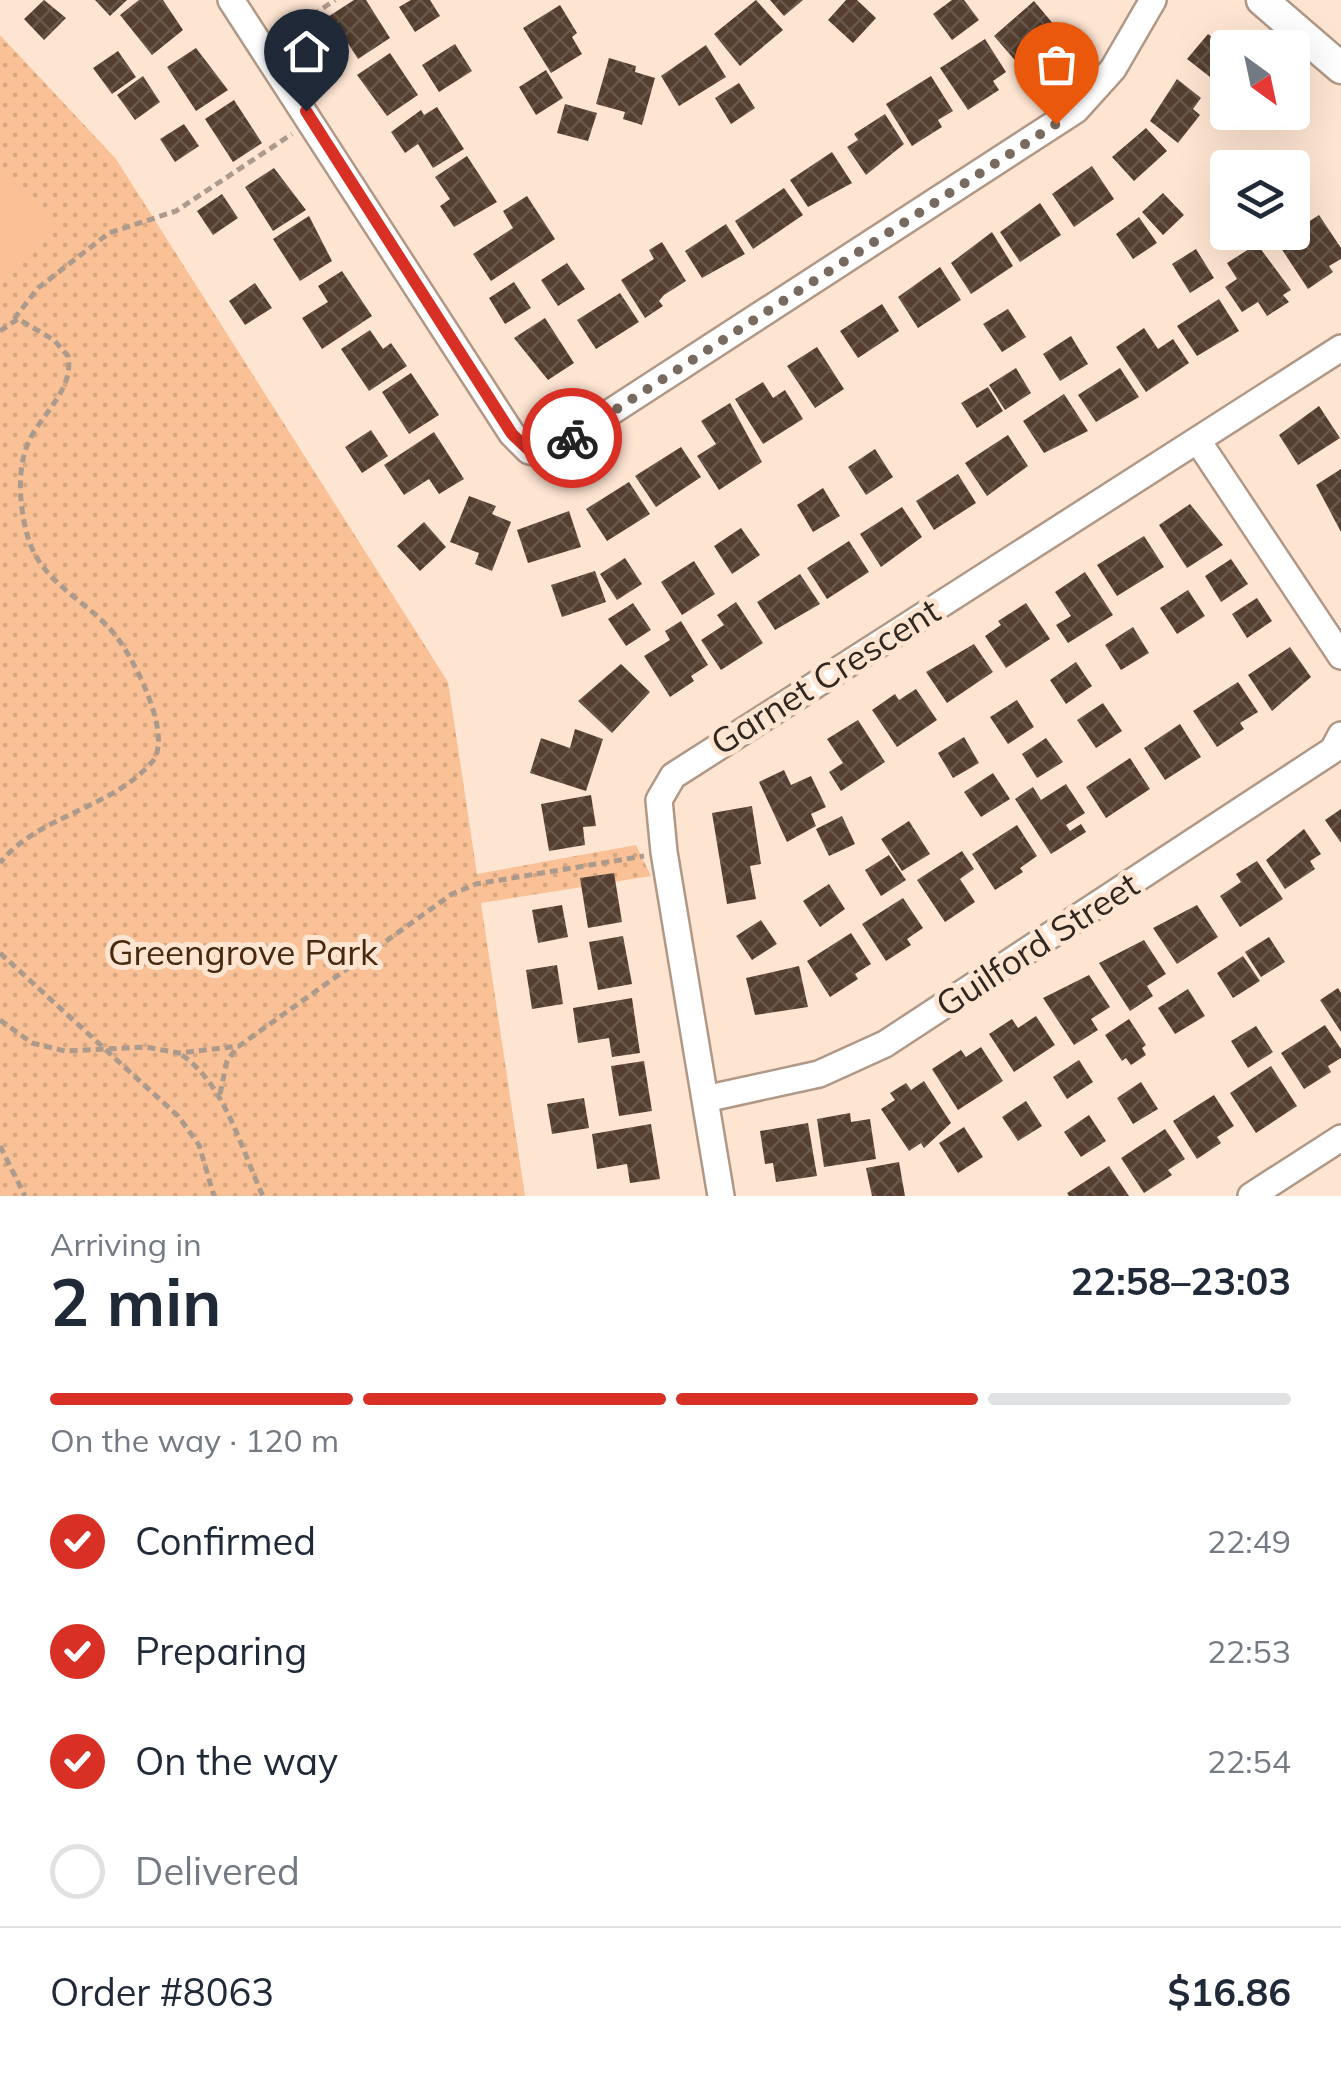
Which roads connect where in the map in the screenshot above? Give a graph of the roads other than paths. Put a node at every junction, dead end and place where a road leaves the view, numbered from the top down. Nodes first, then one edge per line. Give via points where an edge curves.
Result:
1 (231, 0) edge
2 (1153, 0) edge
3 (1262, 0) edge
4 (1341, 68) edge
5 (1341, 348) edge
6 (1198, 441) junction
7 (1341, 656) edge
8 (1341, 735) edge
9 (705, 1099) junction
10 (1341, 1138) edge
11 (721, 1196) edge
12 (1251, 1196) edge

1 - 2 street via 512,434 530,451 546,454 1076,110 1113,68
3 - 4 street
5 - 6 street, Garnet Crescent
6 - 7 street
6 - 9 street, Garnet Crescent via 673,776 659,800 664,852
8 - 9 street, Guilford Street via 1333,750 885,1044 819,1074
9 - 11 street, Garnet Crescent
10 - 12 street

